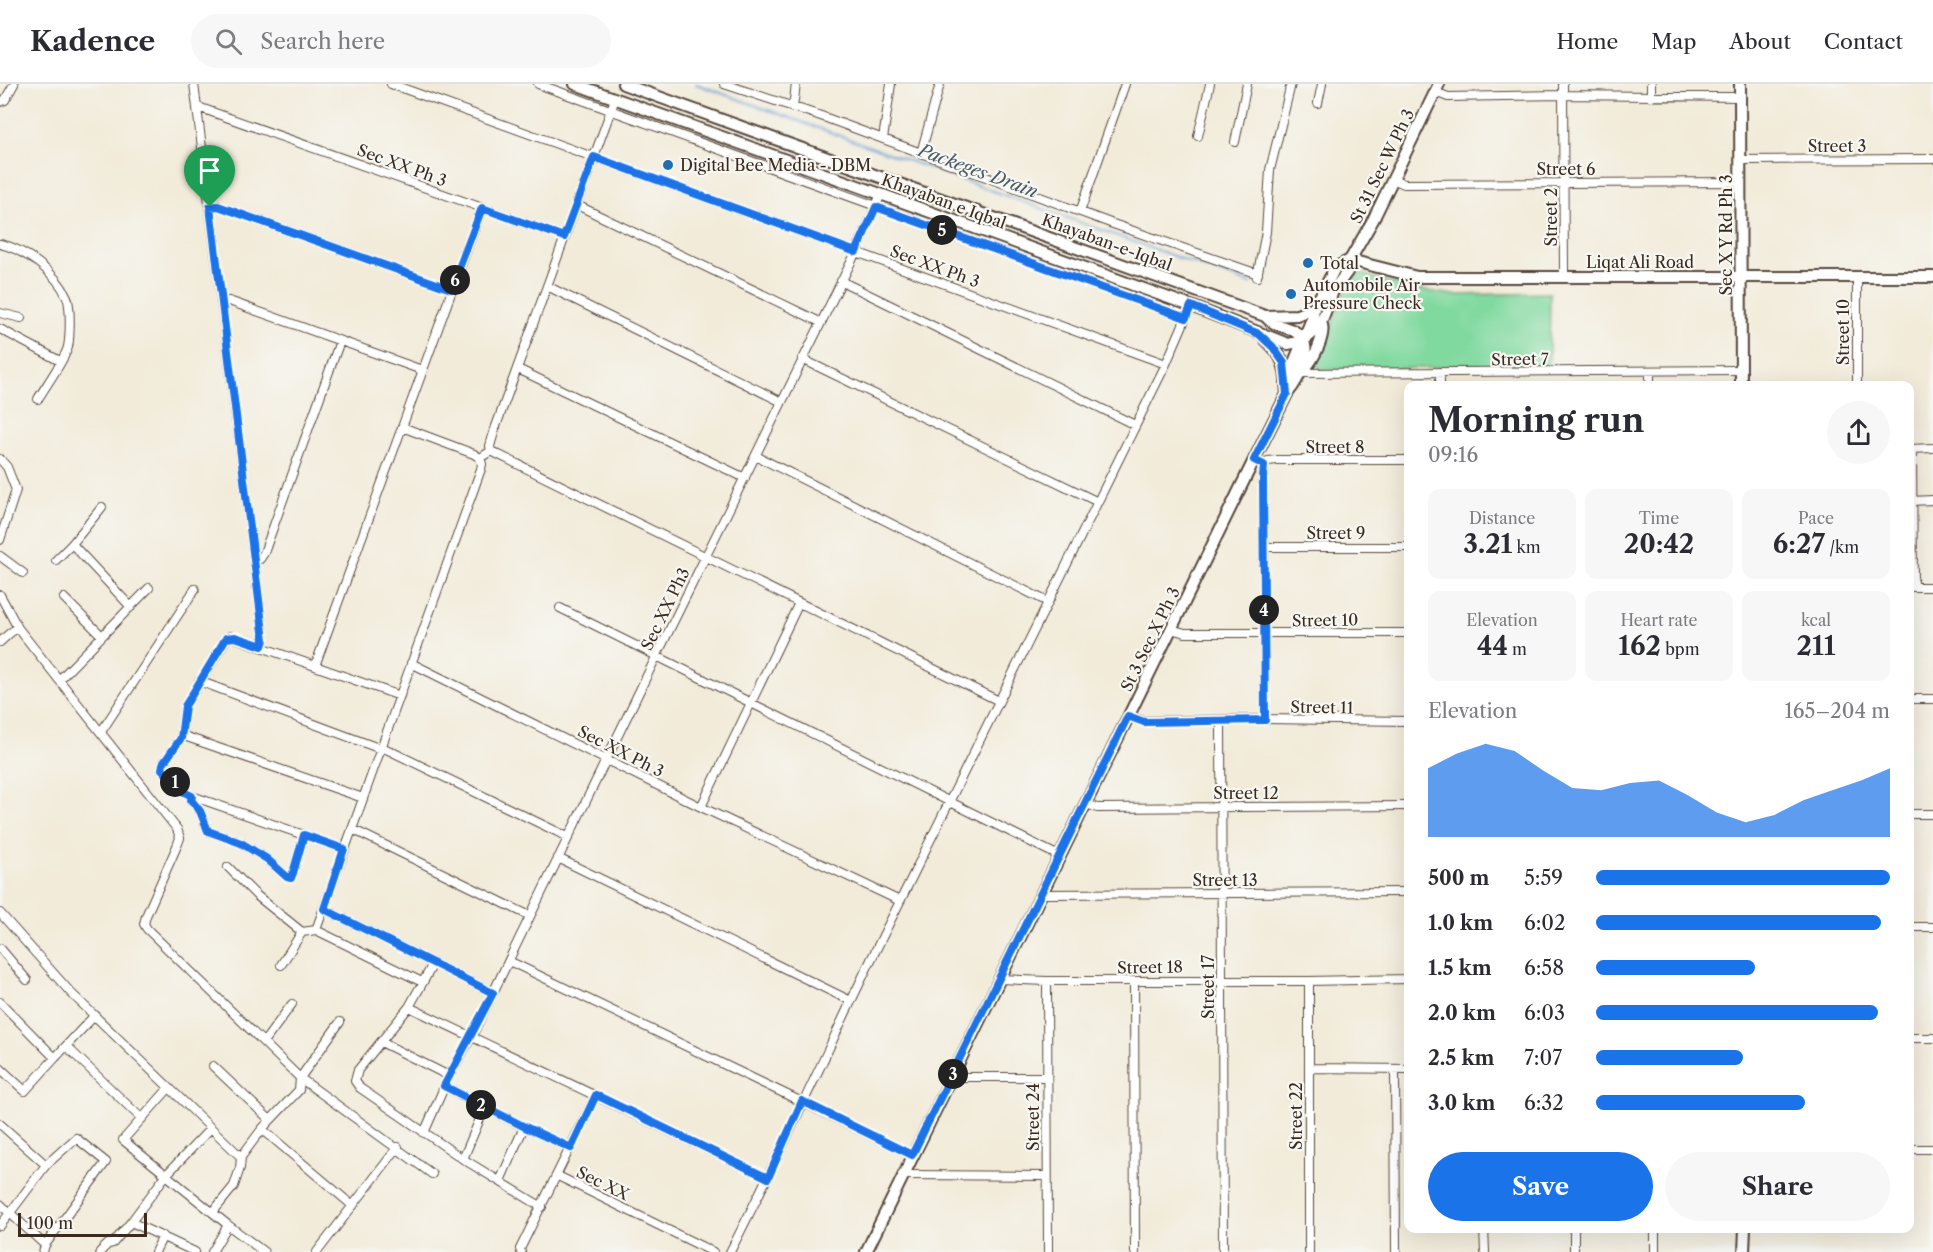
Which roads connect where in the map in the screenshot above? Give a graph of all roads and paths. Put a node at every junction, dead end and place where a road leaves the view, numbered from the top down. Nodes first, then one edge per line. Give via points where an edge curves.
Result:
1 (14, 84) edge
2 (194, 84) edge
3 (391, 84) edge
4 (537, 84) edge
5 (575, 84) edge
6 (623, 84) edge
7 (724, 84) edge
8 (796, 84) edge
9 (891, 84) edge
10 (940, 84) edge
11 (1125, 84) edge
12 (1210, 84) edge
13 (1247, 84) edge
14 (1291, 84) edge
15 (1322, 84) edge
16 (1563, 84) edge
17 (1650, 84) edge
18 (1740, 84) edge
19 (749, 88) edge
20 (1437, 88) edge
21 (1564, 95) junction
22 (1651, 97) junction
23 (1740, 97) junction
24 (615, 99) junction
25 (0, 102) edge
26 (1318, 103) dead end
27 (198, 107) junction
28 (793, 108) junction
29 (611, 111) junction
30 (1198, 136) dead end
31 (883, 139) junction
32 (781, 140) junction
33 (1235, 142) dead end
34 (921, 153) junction
35 (774, 156) junction
36 (594, 157) junction
37 (1933, 159) edge
38 (1741, 160) junction
39 (1393, 179) junction
40 (1741, 182) junction
41 (1564, 183) junction
42 (881, 194) junction
43 (577, 205) junction
44 (210, 207) junction
45 (876, 207) junction
46 (482, 208) junction
47 (1080, 212) junction
48 (564, 237) junction
49 (0, 244) edge
50 (856, 252) junction
51 (1350, 260) junction
52 (1741, 277) junction
53 (1933, 277) edge
54 (1564, 278) junction
55 (1857, 278) junction
56 (841, 281) junction
57 (547, 286) junction
58 (451, 289) junction
59 (221, 302) junction
60 (1191, 306) junction
61 (1314, 308) junction
62 (0, 313) edge
63 (1265, 316) junction
64 (21, 318) dead end
65 (1186, 318) junction
66 (1321, 321) junction
67 (820, 322) junction
68 (0, 329) edge
69 (1259, 334) junction
70 (340, 341) junction
71 (1303, 341) junction
72 (802, 359) junction
73 (60, 361) junction
74 (1166, 364) junction
75 (519, 369) junction
76 (422, 370) junction
77 (1741, 370) junction
78 (1650, 372) junction
79 (1300, 373) junction
80 (1440, 374) junction
81 (1440, 381) edge
82 (1650, 381) edge
83 (1741, 381) edge
84 (1857, 381) edge
85 (1286, 382) junction
86 (1287, 394) junction
87 (38, 399) dead end
88 (782, 402) junction
89 (1135, 425) junction
90 (402, 428) junction
91 (1933, 448) edge
92 (1914, 449) edge
93 (491, 451) junction
94 (756, 456) junction
95 (480, 458) junction
96 (0, 459) edge
97 (1404, 460) edge
98 (1259, 463) junction
99 (745, 478) junction
100 (1933, 500) edge
101 (1914, 501) edge
102 (1098, 502) junction
103 (102, 507) dead end
104 (0, 540) edge
105 (72, 544) junction
106 (1264, 547) junction
107 (1404, 547) edge
108 (0, 556) edge
109 (706, 557) junction
110 (56, 560) dead end
111 (255, 560) junction
112 (23, 573) dead end
113 (1914, 587) edge
114 (1933, 587) edge
115 (149, 588) dead end
116 (195, 589) dead end
117 (0, 596) edge
118 (64, 598) dead end
119 (1048, 602) junction
120 (799, 603) junction
121 (131, 607) junction
122 (560, 608) dead end
123 (18, 628) junction
124 (1171, 629) junction
125 (1404, 633) edge
126 (1264, 634) junction
127 (102, 636) junction
128 (0, 642) edge
129 (262, 646) junction
130 (656, 657) junction
131 (411, 663) junction
132 (315, 666) junction
133 (59, 680) junction
134 (199, 681) junction
135 (400, 696) junction
136 (1914, 699) edge
137 (1933, 699) edge
138 (999, 701) junction
139 (750, 703) junction
140 (1128, 716) junction
141 (1265, 720) junction
142 (1221, 721) junction
143 (1404, 721) edge
144 (101, 732) junction
145 (181, 735) junction
146 (381, 748) junction
147 (607, 758) junction
148 (192, 796) junction
149 (363, 798) junction
150 (950, 802) junction
151 (1085, 803) junction
152 (1404, 806) edge
153 (701, 807) junction
154 (1220, 807) junction
155 (1914, 814) edge
156 (1933, 814) edge
157 (352, 829) junction
158 (304, 835) junction
159 (568, 837) junction
160 (344, 849) junction
161 (1059, 856) junction
162 (558, 858) junction
163 (228, 867) dead end
164 (1404, 892) edge
165 (1221, 893) junction
166 (1041, 894) junction
167 (900, 902) junction
168 (324, 909) junction
169 (0, 913) edge
170 (530, 916) junction
171 (1914, 927) edge
172 (1933, 927) edge
173 (316, 930) junction
174 (302, 932) junction
175 (0, 948) edge
176 (509, 961) junction
177 (281, 964) dead end
178 (434, 964) junction
179 (1000, 979) junction
180 (1404, 979) edge
181 (27, 980) dead end
182 (1222, 980) junction
183 (1047, 981) junction
184 (1134, 981) junction
185 (1309, 981) junction
186 (422, 982) junction
187 (493, 993) junction
188 (851, 1001) junction
189 (0, 1002) edge
190 (292, 1004) dead end
191 (409, 1007) junction
192 (94, 1015) junction
193 (340, 1022) dead end
194 (472, 1036) junction
195 (1914, 1038) edge
196 (1933, 1038) edge
197 (264, 1042) junction
198 (381, 1042) junction
199 (66, 1046) junction
200 (55, 1058) junction
201 (213, 1065) dead end
202 (0, 1068) edge
203 (1310, 1068) junction
204 (1395, 1069) junction
205 (1404, 1069) edge
206 (449, 1076) junction
207 (952, 1077) junction
208 (1047, 1077) junction
209 (300, 1078) junction
210 (444, 1086) junction
211 (169, 1088) junction
212 (596, 1095) junction
213 (802, 1101) junction
214 (485, 1107) junction
215 (142, 1119) junction
216 (270, 1120) junction
217 (0, 1124) edge
218 (525, 1127) junction
219 (211, 1128) junction
220 (262, 1129) junction
221 (423, 1133) junction
222 (398, 1148) junction
223 (571, 1148) junction
224 (1914, 1149) edge
225 (1933, 1149) edge
226 (912, 1155) junction
227 (241, 1157) junction
228 (463, 1159) junction
229 (46, 1165) junction
230 (432, 1174) dead end
231 (166, 1175) junction
232 (902, 1175) junction
233 (558, 1176) junction
234 (1047, 1176) junction
235 (768, 1178) junction
236 (501, 1182) junction
237 (0, 1204) edge
238 (353, 1206) junction
239 (542, 1207) junction
240 (213, 1212) junction
241 (10, 1214) junction
242 (131, 1222) junction
243 (228, 1225) junction
244 (0, 1226) edge
245 (1484, 1233) edge
246 (1574, 1233) edge
247 (1655, 1233) edge
248 (1745, 1233) edge
249 (164, 1236) junction
250 (44, 1249) edge
251 (100, 1252) edge
252 (156, 1252) edge
253 (195, 1252) edge
254 (212, 1252) edge
255 (264, 1252) edge
256 (317, 1252) edge
257 (521, 1252) edge
258 (713, 1252) edge
259 (730, 1252) edge
260 (866, 1252) edge
261 (1048, 1252) edge
262 (1135, 1252) edge
263 (1222, 1252) edge
264 (1309, 1252) edge
265 (1396, 1252) edge
266 (1485, 1252) edge
267 (1574, 1252) edge
268 (1655, 1252) edge
269 (1744, 1252) edge

1 - 25 street
2 - 27 street
3 - 36 street, Sec XX Ph 3
4 - 29 street
5 - 24 main road, Khayaban e Iqbal
6 - 32 main road, Khayaban-e-Iqbal
7 - 19 street
8 - 28 street
9 - 31 street
10 - 34 street
11 - 47 street
12 - 30 street
13 - 33 street
14 - 47 street via 1270,170 1266,232 1257,276
15 - 26 street
16 - 21 street, Street 2
17 - 22 street
18 - 23 main road, Sec X Y Rd Ph 3
19 - 28 street
20 - 21 street via 1448,97
20 - 39 main road, St 31 Sec W Ph 3
21 - 22 street
21 - 41 street, Street 2
22 - 23 street
23 - 38 main road, Sec X Y Rd Ph 3
24 - 29 street
24 - 35 main road, Khayaban e Iqbal
27 - 44 street
27 - 46 street, Sec XX Ph 3
28 - 31 street
29 - 36 street
29 - 45 street
31 - 34 street
32 - 35 main road
32 - 63 main road, Khayaban-e-Iqbal
34 - 47 street
35 - 42 main road, Khayaban e Iqbal
36 - 43 street
36 - 50 street, Sec XX Ph 3
37 - 38 street, Street 3
38 - 40 main road, Sec X Y Rd Ph 3
39 - 41 street, Street 6 via 1404,184
39 - 51 main road, St 31 Sec W Ph 3
40 - 41 street, Street 6
40 - 52 main road, Sec X Y Rd Ph 3
41 - 54 street, Street 2
42 - 45 street, Sec XX Ph3
42 - 60 main road, Khayaban e Iqbal
43 - 48 street
43 - 67 street
44 - 58 street via 218,206
44 - 59 street
45 - 50 street, Sec XX Ph3
45 - 65 street
46 - 48 street, Sec XX Ph 3
46 - 58 street
48 - 57 street
49 - 73 street via 20,250 38,262 67,297 68,349
50 - 56 street, Sec XX Ph3
50 - 74 street, Sec XX Ph 3
51 - 54 main road, Liqat Ali Road via 1417,277
51 - 61 main road, St 31 Sec W Ph 3 via 1335,268
51 - 66 main road, St 31 Sec W Ph 3
52 - 54 main road, Liqat Ali Road
52 - 55 main road, Liqat Ali Road
52 - 77 main road, Sec X Y Rd Ph 3
53 - 55 main road, Liqat Ali Road
55 - 84 street, Street 10
56 - 67 street, Sec XX Ph3
56 - 89 street
57 - 75 street
57 - 88 street
58 - 76 street
59 - 70 street via 229,301
59 - 111 street
60 - 65 street
60 - 69 main road, Khayaban e Iqbal
61 - 63 main road via 1297,315
61 - 71 main road, St 31 Sec W Ph 3
62 - 64 street
63 - 71 main road, Khayaban-e-Iqbal via 1295,332
65 - 74 street
66 - 71 main road, St 31 Sec W Ph 3 via 1316,332
66 - 79 main road via 1324,330 1308,366
67 - 72 street, Sec XX Ph3
68 - 73 street
69 - 71 main road, Khayaban e Iqbal via 1288,344
69 - 85 main road via 1282,358
70 - 76 street
70 - 111 street via 264,553
71 - 79 main road, St 3 Sec X Ph 3 via 1306,352
71 - 85 main road
72 - 88 street, Sec XX Ph3
72 - 102 street
73 - 87 street
74 - 89 street
75 - 93 street via 495,429
75 - 99 street
76 - 90 street
77 - 78 street, Street 7
77 - 83 main road, Sec X Y Rd Ph 3
78 - 80 street, Street 7
78 - 82 street
79 - 80 street, Street 7
79 - 86 main road, St 3 Sec X Ph 3
80 - 81 street
85 - 86 main road
86 - 98 main road, St 3 Sec X Ph 3
88 - 94 street, Sec XX Ph3
89 - 102 street
90 - 95 street
90 - 132 street
91 - 92 street
93 - 95 street
93 - 109 street
94 - 99 street, Sec XX Ph3
94 - 119 street
95 - 131 street via 481,469
96 - 104 street via 16,490
97 - 98 street, Street 8
98 - 106 street via 1263,478
98 - 124 main road, St 3 Sec X Ph 3
99 - 109 street, Sec XX Ph3
100 - 101 street
102 - 119 street
103 - 105 street
105 - 110 street
105 - 121 street
106 - 107 street, Street 9
106 - 126 street
108 - 112 street
109 - 120 street
109 - 130 street, Sec XX Ph3
111 - 129 street
113 - 114 street
115 - 121 street
116 - 144 street
117 - 123 street
118 - 127 street
119 - 138 street
120 - 138 street
120 - 139 street
121 - 127 street
122 - 130 street
123 - 128 street
123 - 133 street
124 - 126 street, Street 10 via 1185,633
124 - 140 main road, St 3 Sec X Ph 3
125 - 126 street, Street 10
126 - 141 street
127 - 133 street
129 - 132 street
129 - 134 street via 226,638
130 - 139 street
130 - 147 street, Sec XX Ph3
131 - 135 street
131 - 147 street, Sec XX Ph 3
132 - 135 street
133 - 144 street
134 - 145 street via 185,706
134 - 146 street
135 - 146 street
136 - 137 street
138 - 150 street
139 - 150 street
139 - 153 street
140 - 142 street, Street 11 via 1144,722
140 - 151 main road, St 3 Sec X Ph 3
141 - 142 street, Street 11
141 - 143 street, Street 11
142 - 154 street, Street 17
144 - 197 street via 180,838 144,924
145 - 148 street via 162,769
145 - 149 street
146 - 149 street
146 - 159 street
147 - 153 street, Sec XX Ph 3
147 - 159 street, Sec XX Ph3
148 - 158 street
148 - 158 street via 208,831 241,843 287,877 291,878
149 - 157 street
150 - 161 street
150 - 167 street
151 - 154 street, Street 12 via 1097,808
151 - 161 main road, St 3 Sec X Ph 3
152 - 154 street, Street 12
153 - 167 street, Sec XX Ph 3
154 - 165 street, Street 17
155 - 156 street
157 - 160 street
157 - 170 street
158 - 160 street
159 - 162 street, Sec XX Ph3
160 - 168 street
161 - 166 main road, St 3 Sec X Ph 3
162 - 170 street, Sec XX Ph3
162 - 188 street
163 - 174 street
164 - 165 street, Street 13
165 - 166 street, Street 13
165 - 182 street, Street 17
166 - 179 main road, St 3 Sec X Ph 3
167 - 188 street
168 - 173 street
168 - 178 street
169 - 192 street
170 - 176 street, Sec XX Ph3
171 - 172 street
173 - 174 street
173 - 186 street
174 - 177 street
175 - 181 street
176 - 187 street, Sec XX Ph3
176 - 213 street
178 - 186 street
178 - 187 street
179 - 183 street, Street 18
179 - 207 main road, St 3 Sec X Ph 3
180 - 185 street, Street 18
182 - 184 street, Street 18
182 - 185 street, Street 18
182 - 263 street, Street 17
183 - 184 street, Street 18
183 - 208 street, Street 24
184 - 262 street
185 - 203 street, Street 22
186 - 191 street
187 - 194 street, Sec XX Ph3
188 - 213 street
189 - 200 street
190 - 197 street
191 - 194 street
191 - 198 street
192 - 199 street
192 - 211 street
193 - 209 street
194 - 206 street, Sec XX Ph3
194 - 212 street
195 - 196 street
197 - 209 street
198 - 206 street
198 - 221 street via 358,1070 355,1081
199 - 200 street
199 - 215 street
200 - 202 street via 25,1091
201 - 216 street
203 - 204 street
203 - 264 street, Street 22
204 - 205 street
204 - 265 street
206 - 210 street, Sec XX Ph3
207 - 208 street
207 - 226 main road, St 3 Sec X Ph 3
208 - 234 street, Street 24
209 - 216 street via 299,1090
209 - 222 street
210 - 214 street
210 - 221 street, Sec XX Ph3
211 - 215 street
211 - 219 street
212 - 223 street
212 - 235 street
213 - 226 street
213 - 235 street
214 - 218 street
214 - 228 street
215 - 231 street via 123,1140
216 - 220 street
217 - 229 street
218 - 223 street
218 - 236 street
219 - 227 street
219 - 231 street
220 - 227 street
220 - 238 street
221 - 228 street
222 - 230 street
222 - 238 street
223 - 233 street
224 - 225 street
226 - 232 main road, St 3 Sec X Ph 3
227 - 240 street via 234,1186
228 - 236 street
229 - 241 street
229 - 250 street via 76,1138 106,1162
231 - 240 street
231 - 242 street
232 - 234 street
232 - 260 main road, St 3 Sec X Ph 3
233 - 239 street, Sec XX
233 - 258 street, Sec XX
234 - 261 street, Street 24
235 - 259 street
236 - 239 street
237 - 241 street
238 - 256 street
239 - 257 street, Sec XX
240 - 243 street
241 - 244 street
241 - 250 street
242 - 249 street
242 - 251 street
243 - 254 street
243 - 255 street
245 - 266 street
246 - 267 street
247 - 268 street
248 - 269 main road
249 - 252 street
249 - 253 street

